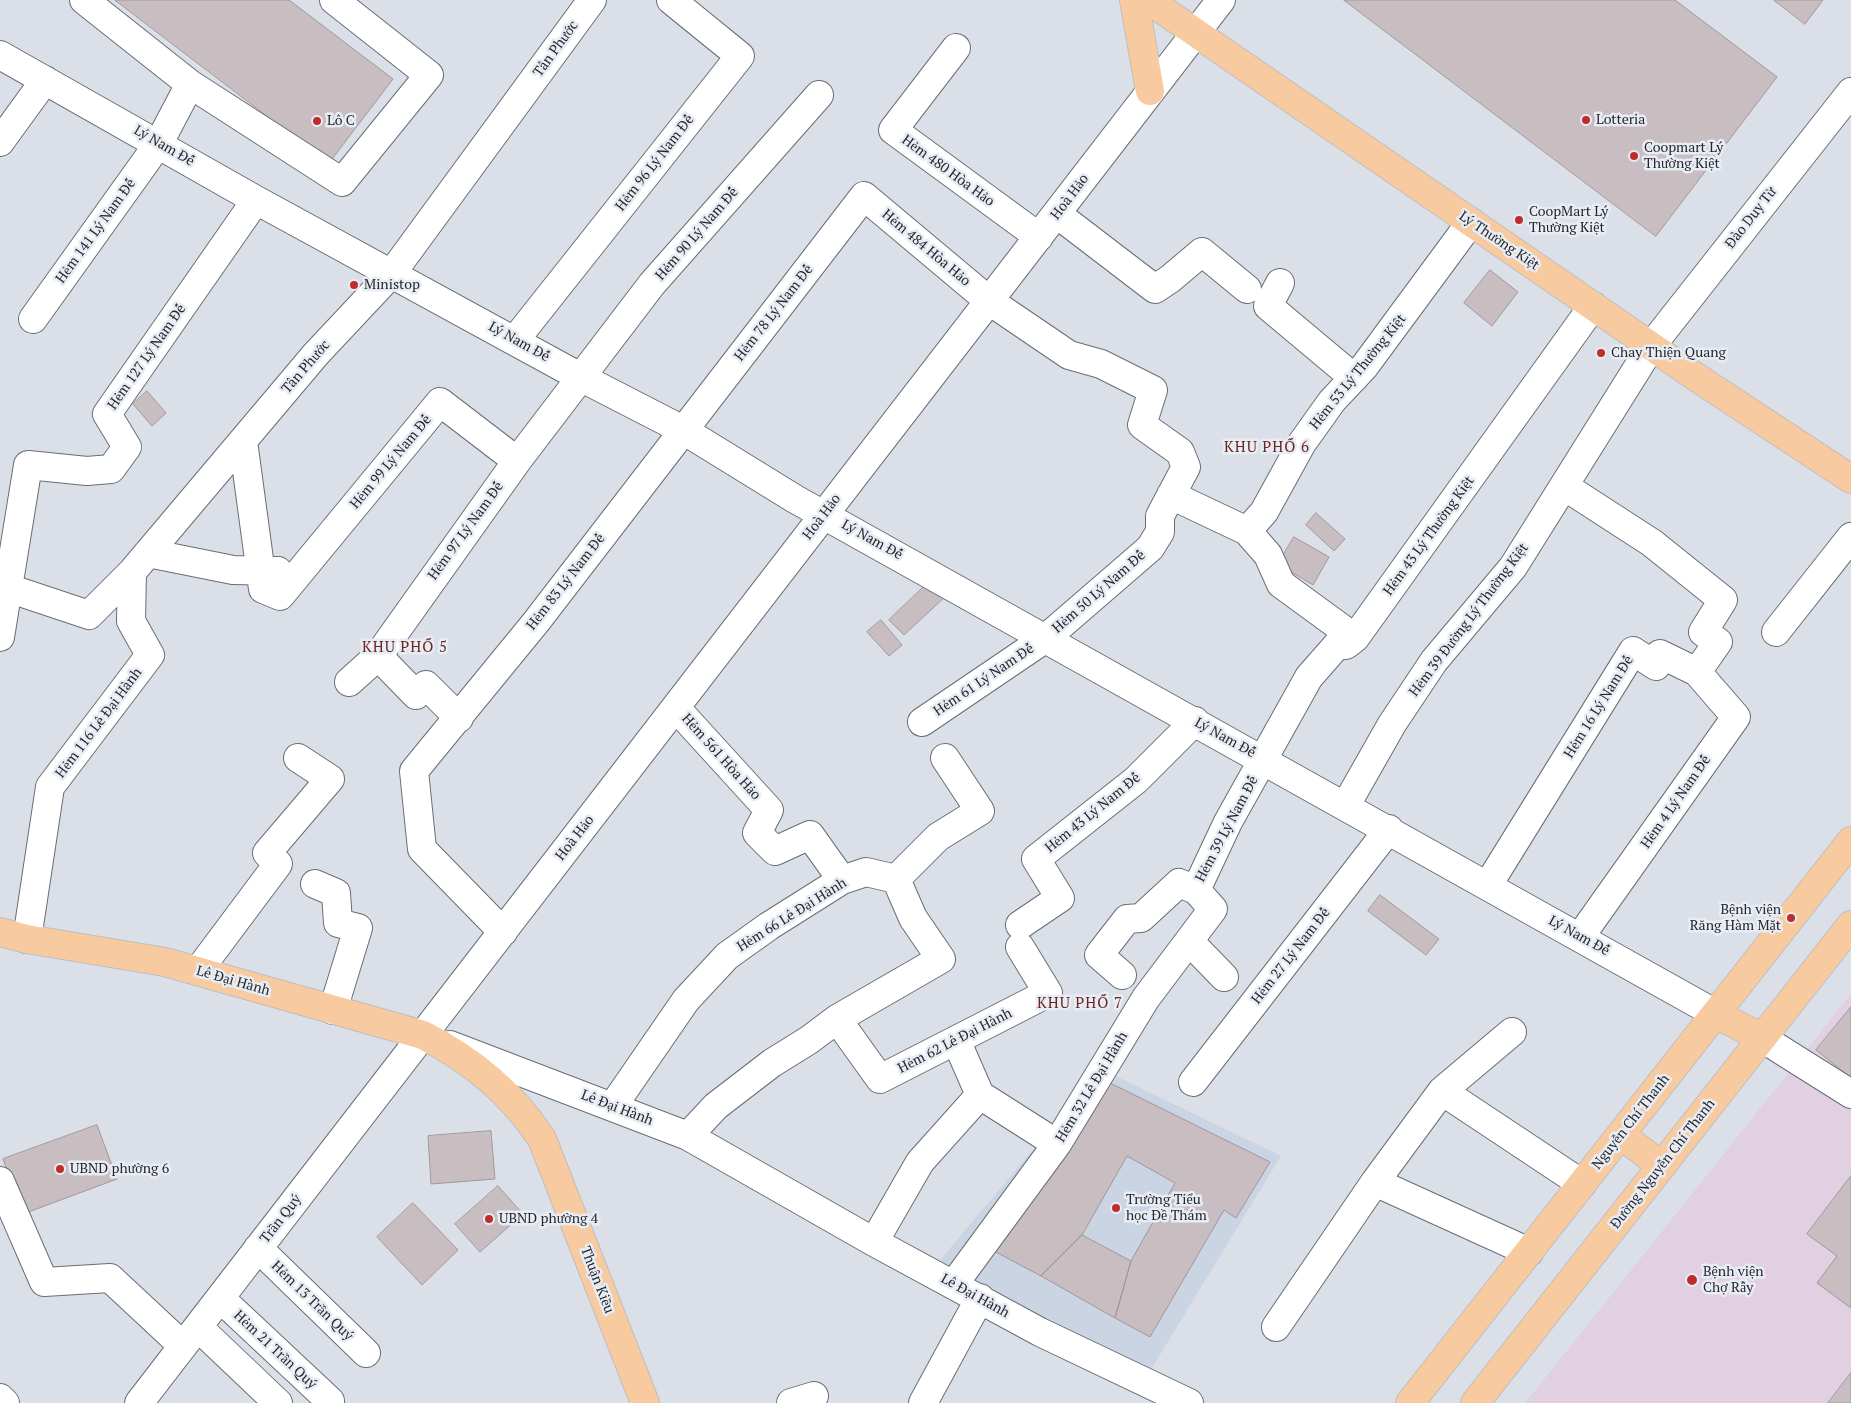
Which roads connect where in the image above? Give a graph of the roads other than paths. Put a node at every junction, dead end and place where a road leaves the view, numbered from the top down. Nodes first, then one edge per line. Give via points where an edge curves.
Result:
1 (84, 0) edge
2 (334, 0) edge
3 (592, 0) edge
4 (671, 0) edge
5 (1134, 0) edge
6 (1148, 0) edge
7 (1221, 0) edge
8 (1195, 33) junction
9 (956, 48) dead end
10 (0, 55) edge
11 (45, 80) junction
12 (190, 84) junction
13 (1150, 92) junction
14 (1851, 92) edge
15 (819, 95) dead end
16 (0, 142) edge
17 (159, 143) junction
18 (864, 196) joint
19 (256, 200) junction
20 (1057, 214) junction
21 (1472, 222) junction
22 (1039, 237) junction
23 (392, 273) junction
24 (1280, 284) dead end
25 (1248, 289) dead end
26 (988, 300) junction
27 (1593, 306) junction
28 (33, 319) dead end
29 (515, 340) junction
30 (1652, 345) junction
31 (582, 378) junction
32 (1354, 378) junction
33 (1142, 425) joint
34 (683, 430) junction
35 (243, 442) junction
36 (517, 461) junction
37 (1851, 479) edge
38 (1564, 486) junction
39 (1171, 495) junction
40 (824, 514) junction
41 (1247, 531) junction
42 (1851, 537) edge
43 (140, 562) junction
44 (261, 569) junction
45 (299, 573) junction
46 (8, 588) junction
47 (1776, 632) dead end
48 (0, 637) edge
49 (1046, 638) junction
50 (1355, 638) junction
51 (378, 656) junction
52 (1697, 672) junction
53 (348, 682) dead end
54 (676, 708) junction
55 (1195, 721) junction
56 (922, 722) dead end
57 (452, 725) junction
58 (298, 758) dead end
59 (945, 758) dead end
60 (1264, 759) junction
61 (1346, 805) junction
62 (1388, 829) junction
63 (1851, 841) edge
64 (896, 879) junction
65 (842, 880) junction
66 (315, 884) dead end
67 (1488, 885) junction
68 (1196, 890) junction
69 (1851, 925) edge
70 (0, 932) edge
71 (503, 932) junction
72 (1020, 936) joint
73 (1580, 937) junction
74 (27, 939) junction
75 (1189, 940) junction
76 (198, 971) junction
77 (1122, 975) dead end
78 (1224, 978) dead end
79 (333, 1010) junction
80 (1716, 1014) junction
81 (837, 1018) junction
82 (1512, 1032) dead end
83 (423, 1035) junction
84 (1762, 1038) junction
85 (956, 1040) junction
86 (1193, 1082) dead end
87 (1442, 1091) junction
88 (1851, 1094) edge
89 (980, 1096) junction
90 (613, 1106) junction
91 (1621, 1135) junction
92 (688, 1136) junction
93 (1057, 1144) junction
94 (1662, 1166) junction
95 (0, 1181) edge
96 (1375, 1182) junction
97 (1582, 1184) junction
98 (874, 1242) junction
99 (258, 1248) junction
100 (1529, 1252) junction
101 (954, 1284) junction
102 (220, 1298) junction
103 (980, 1298) junction
104 (1276, 1328) dead end
105 (190, 1336) junction
106 (366, 1353) dead end
107 (0, 1398) edge
108 (330, 1401) dead end
109 (5, 1403) edge
110 (140, 1403) edge
111 (278, 1403) edge
112 (645, 1403) edge
113 (923, 1403) edge
114 (1189, 1403) edge
115 (1410, 1403) edge
116 (1475, 1403) edge

1 - 12 street
2 - 12 street via 429,75 342,182
3 - 23 street, Tân Phước
4 - 29 street, Hẻm 96 Lý Nam Đế via 740,56
5 - 13 main road
6 - 8 main road, Lý Thường Kiệt
7 - 8 street, Hoà Hảo
8 - 13 street, Hoà Hảo
8 - 21 main road, Lý Thường Kiệt
9 - 22 street, Hẻm 480 Hòa Hảo via 893,130
10 - 11 street, Lý Nam Đế
11 - 16 street
11 - 17 street, Lý Nam Đế
12 - 17 street, Hẻm 141 Lý Nam Đế
13 - 20 street, Hoà Hảo
14 - 30 street, Đào Duy Từ
15 - 31 street, Hẻm 90 Lý Nam Đế via 652,284
17 - 19 street, Lý Nam Đế
17 - 28 street, Hẻm 141 Lý Nam Đế
18 - 26 street, Hẻm 484 Hòa Hảo
18 - 34 street, Hẻm 78 Lý Nam Đế
19 - 23 street, Lý Nam Đế
19 - 46 street, Hẻm 127 Lý Nam Đế via 107,414 127,447 111,469 86,471 28,466
20 - 22 street, Hoà Hảo
20 - 25 street via 1155,289 1202,252
21 - 27 main road, Lý Thường Kiệt
21 - 32 street, Hẻm 53 Lý Thường Kiệt
22 - 26 street, Hoà Hảo
23 - 29 street, Lý Nam Đế
23 - 35 street, Tân Phước via 316,354
24 - 32 street via 1268,306
26 - 33 street, Hẻm 484 Hòa Hảo via 1069,355 1101,364 1154,390
26 - 40 street, Hoà Hảo
27 - 30 main road, Lý Thường Kiệt
27 - 50 street, Hẻm 43 Lý Thường Kiệt
29 - 31 street, Lý Nam Đế
30 - 37 main road, Lý Thường Kiệt via 1699,380
30 - 38 street, Đào Duy Từ
31 - 34 street, Lý Nam Đế
31 - 36 street, Hẻm 97 Lý Nam Đế
32 - 41 street, Hẻm 53 Lý Thường Kiệt via 1302,443 1264,512
33 - 39 street, Hẻm 50 Lý Nam Đế via 1180,452 1186,467
34 - 40 street, Lý Nam Đế
34 - 57 street, Hẻm 83 Lý Nam Đế
35 - 43 street, Tân Phước
35 - 44 street
36 - 45 street, Hẻm 99 Lý Nam Đế via 440,402
36 - 51 street, Hẻm 97 Lý Nam Đế
38 - 52 street via 1652,543 1723,600 1703,632 1718,642
38 - 61 street, Hẻm 39 Đường Lý Thường Kiệt via 1513,567 1434,661 1392,724
39 - 41 street
39 - 49 street, Hẻm 50 Lý Nam Đế via 1160,516 1160,532 1150,548
40 - 49 street, Lý Nam Đế
40 - 54 street, Hoà Hảo
41 - 50 street via 1268,555 1281,584
42 - 47 street
43 - 44 street via 233,570
43 - 46 street, Tân Phước via 89,615
43 - 74 street, Hẻm 116 Lê Đại Hành via 131,621 150,655 50,787
44 - 45 street
44 - 45 street, Hẻm 99 Lý Nam Đế via 263,589 280,596
46 - 48 street
49 - 55 street, Lý Nam Đế
49 - 56 street, Hẻm 61 Lý Nam Đế
50 - 60 street, Hẻm 43 Lý Thường Kiệt via 1346,645 1338,644 1309,677
51 - 53 street, Hẻm 97 Lý Nam Đế
51 - 57 street via 416,695 426,685
52 - 67 street, Hẻm 16 Lý Nam Đế via 1660,654 1656,666 1634,651
52 - 73 street, Hẻm 4 Lý Nam Đế via 1736,717
54 - 65 street, Hẻm 561 Hòa Hảo via 769,810 756,833 775,851 810,835
54 - 71 street, Hoà Hảo
55 - 60 street, Lý Nam Đế
55 - 72 street, Hẻm 43 Lý Nam Đế via 1136,780 1036,859 1060,898
57 - 71 street, Hẻm 83 Lý Nam Đế via 414,771 422,849
58 - 76 street via 330,779 267,854 278,864
59 - 64 street via 980,811 938,837
60 - 61 street, Lý Nam Đế
60 - 68 street, Hẻm 39 Lý Nam Đế via 1228,822
61 - 62 street, Lý Nam Đế
62 - 67 street, Lý Nam Đế
62 - 86 street, Hẻm 27 Lý Nam Đế
63 - 80 main road, Nguyễn Chí Thanh
64 - 65 street, Hẻm 66 Lê Đại Hành via 866,872
64 - 81 street via 913,918 941,959
65 - 90 street, Hẻm 66 Lê Đại Hành via 728,956 686,1000
66 - 79 street via 336,893 338,923 358,928
67 - 73 street, Lý Nam Đế
68 - 75 street, Hẻm 32 Lê Đại Hành via 1212,909
68 - 77 street, Hẻm 39 Lý Nam Đế via 1180,884 1141,918 1127,919 1099,956
69 - 84 main road, Đường Nguyễn Chí Thanh
70 - 74 main road, Lê Đại Hành
71 - 83 street, Hoà Hảo
72 - 85 street, Hẻm 62 Lê Đại Hành via 1048,993
73 - 80 street, Lý Nam Đế
74 - 76 main road, Lê Đại Hành via 165,962
75 - 78 street
75 - 93 street, Hẻm 32 Lê Đại Hành via 1146,998
76 - 79 main road, Lê Đại Hành
79 - 83 main road, Lê Đại Hành
80 - 84 main road
80 - 91 main road, Nguyễn Chí Thanh
81 - 85 street, Hẻm 62 Lê Đại Hành via 880,1079
81 - 92 street via 716,1106
82 - 87 street
83 - 90 street, Lê Đại Hành
83 - 99 street, Trần Quý
83 - 112 main road, Thuận Kiều via 482,1070 514,1101 542,1139
84 - 88 street
84 - 94 main road, Đường Nguyễn Chí Thanh
85 - 89 street
87 - 96 street
87 - 97 street
89 - 93 street
89 - 98 street via 920,1162
90 - 92 street, Lê Đại Hành
91 - 94 main road
91 - 97 main road, Nguyễn Chí Thanh
92 - 98 street, Lê Đại Hành
93 - 101 street, Hẻm 32 Lê Đại Hành
94 - 116 main road, Đường Nguyễn Chí Thanh
95 - 105 street via 44,1282 110,1278
96 - 100 street
96 - 104 street
97 - 100 main road, Nguyễn Chí Thanh
98 - 101 street, Lê Đại Hành
99 - 102 street, Trần Quý
99 - 106 street, Hẻm 13 Trần Quý
100 - 115 main road, Nguyễn Chí Thanh
101 - 103 street, Lê Đại Hành
102 - 105 street, Trần Quý
102 - 108 street, Hẻm 21 Trần Quý
103 - 113 street
103 - 114 street, Lê Đại Hành via 1040,1332
105 - 110 street, Trần Quý
105 - 111 street
107 - 109 street

